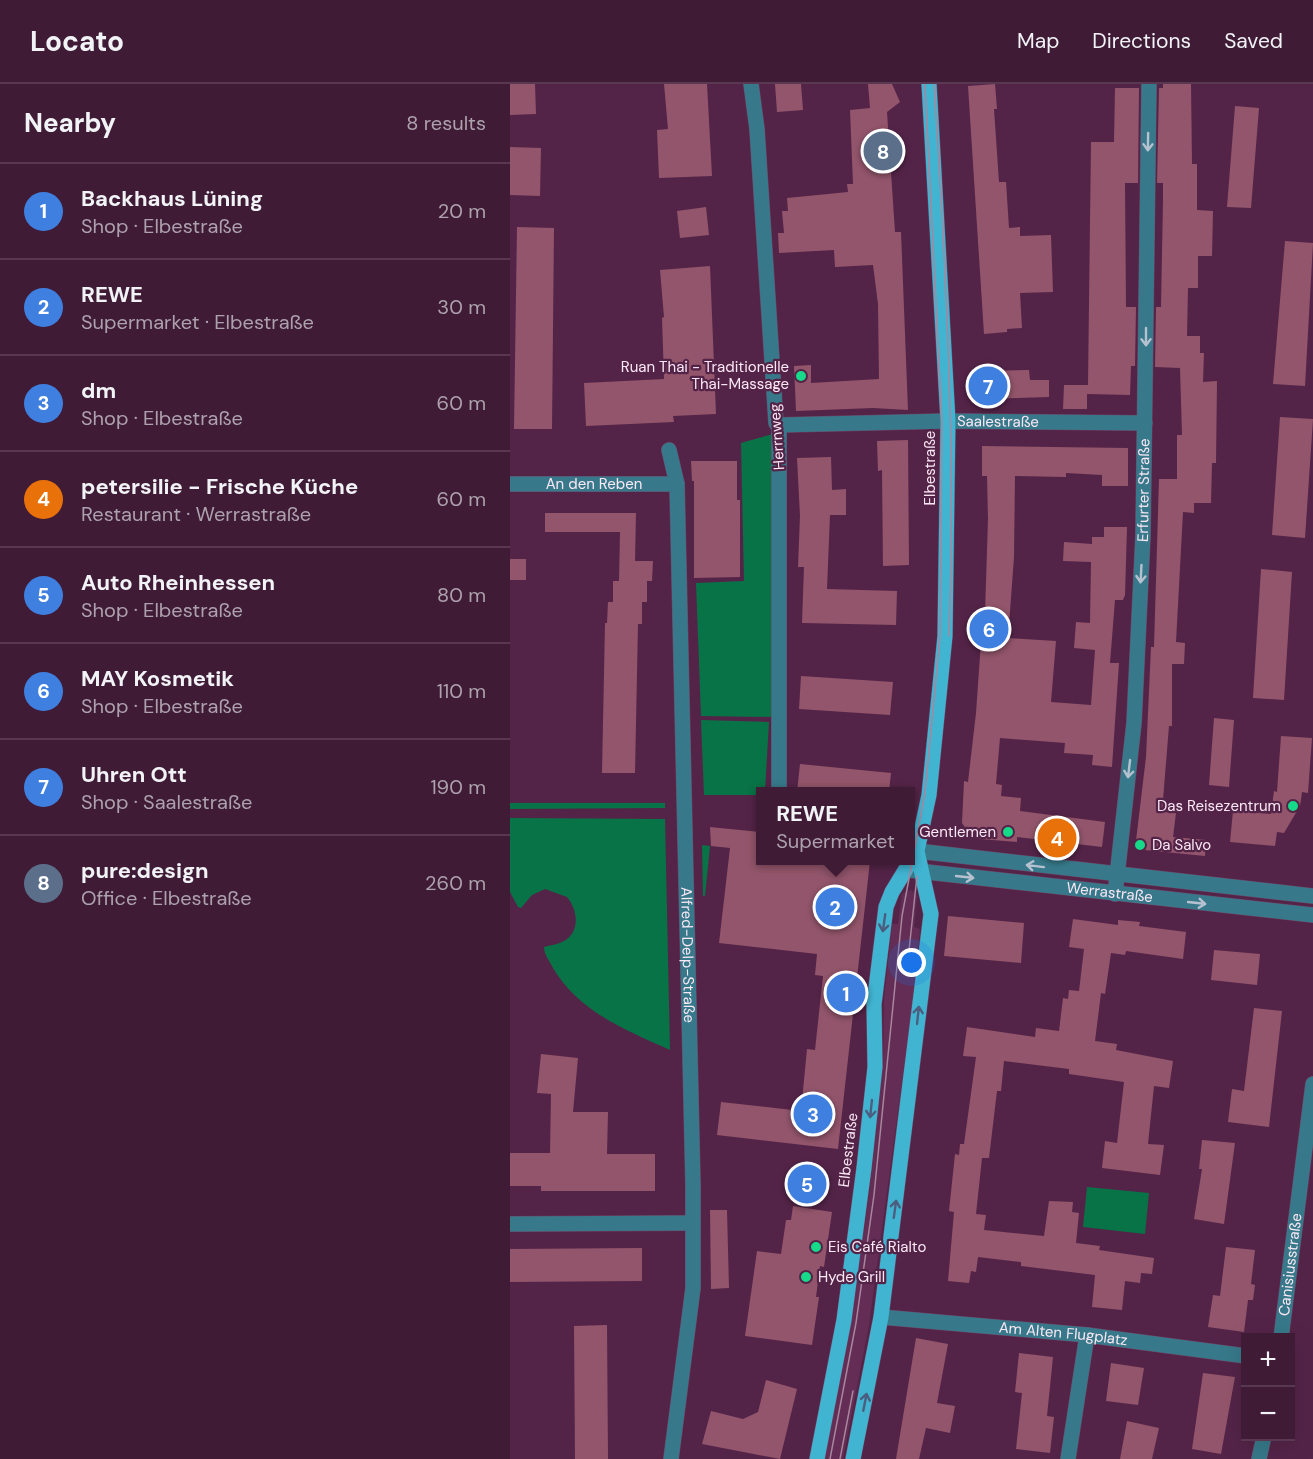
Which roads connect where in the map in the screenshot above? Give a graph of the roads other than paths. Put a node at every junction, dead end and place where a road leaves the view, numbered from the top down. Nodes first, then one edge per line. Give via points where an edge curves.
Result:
1 (751, 84) edge
2 (929, 84) edge
3 (1149, 84) edge
4 (948, 422) junction
5 (1145, 423) junction
6 (779, 425) junction
7 (669, 450) dead end
8 (510, 484) edge
9 (677, 484) junction
10 (779, 787) edge
11 (917, 851) junction
12 (915, 854) edge
13 (909, 865) edge
14 (906, 870) junction
15 (923, 872) junction
16 (1116, 875) junction
17 (1115, 894) junction
18 (1313, 896) edge
19 (1313, 915) edge
20 (1313, 1084) edge
21 (693, 1223) junction
22 (510, 1224) edge
23 (881, 1317) junction
24 (1282, 1333) edge
25 (1087, 1335) junction
26 (1241, 1355) edge
27 (1263, 1441) edge
28 (671, 1459) edge
29 (817, 1459) edge
30 (853, 1459) edge
31 (1068, 1459) edge
32 (1259, 1459) edge

1 - 6 street, Herrnweg via 758,129
2 - 4 main road, Elbestraße
3 -> 5 street, Erfurter Straße
4 - 5 street, Saalestraße
4 - 6 street, Saalestraße
4 - 11 main road, Elbestraße via 945,636 929,795
5 -> 16 street, Erfurter Straße via 1134,723
6 - 10 street, Herrnweg
7 - 9 street, Alfred-Delp-Straße
8 - 9 street, An den Reben
9 - 21 street, Alfred-Delp-Straße
11 - 12 main road, Elbestraße
11 - 15 main road, Elbestraße
16 -> 11 street, Werrastraße
13 - 14 main road, Elbestraße
14 - 15 street, Werrastraße
14 -> 29 main road, Elbestraße via 886,907 878,958 875,1067 864,1168 844,1320
15 -> 17 street, Werrastraße
23 -> 15 main road, Elbestraße via 931,914
16 - 17 street, Erfurter Straße
16 - 18 street, Werrastraße
17 -> 19 street, Werrastraße
20 - 24 street, Canisiusstraße
21 - 22 street
21 - 28 street, Alfred-Delp-Straße via 693,1288
23 - 25 street, Am Alten Flugplatz
30 -> 23 main road, Elbestraße
25 - 26 street, Am Alten Flugplatz
25 - 31 street
27 - 32 street

